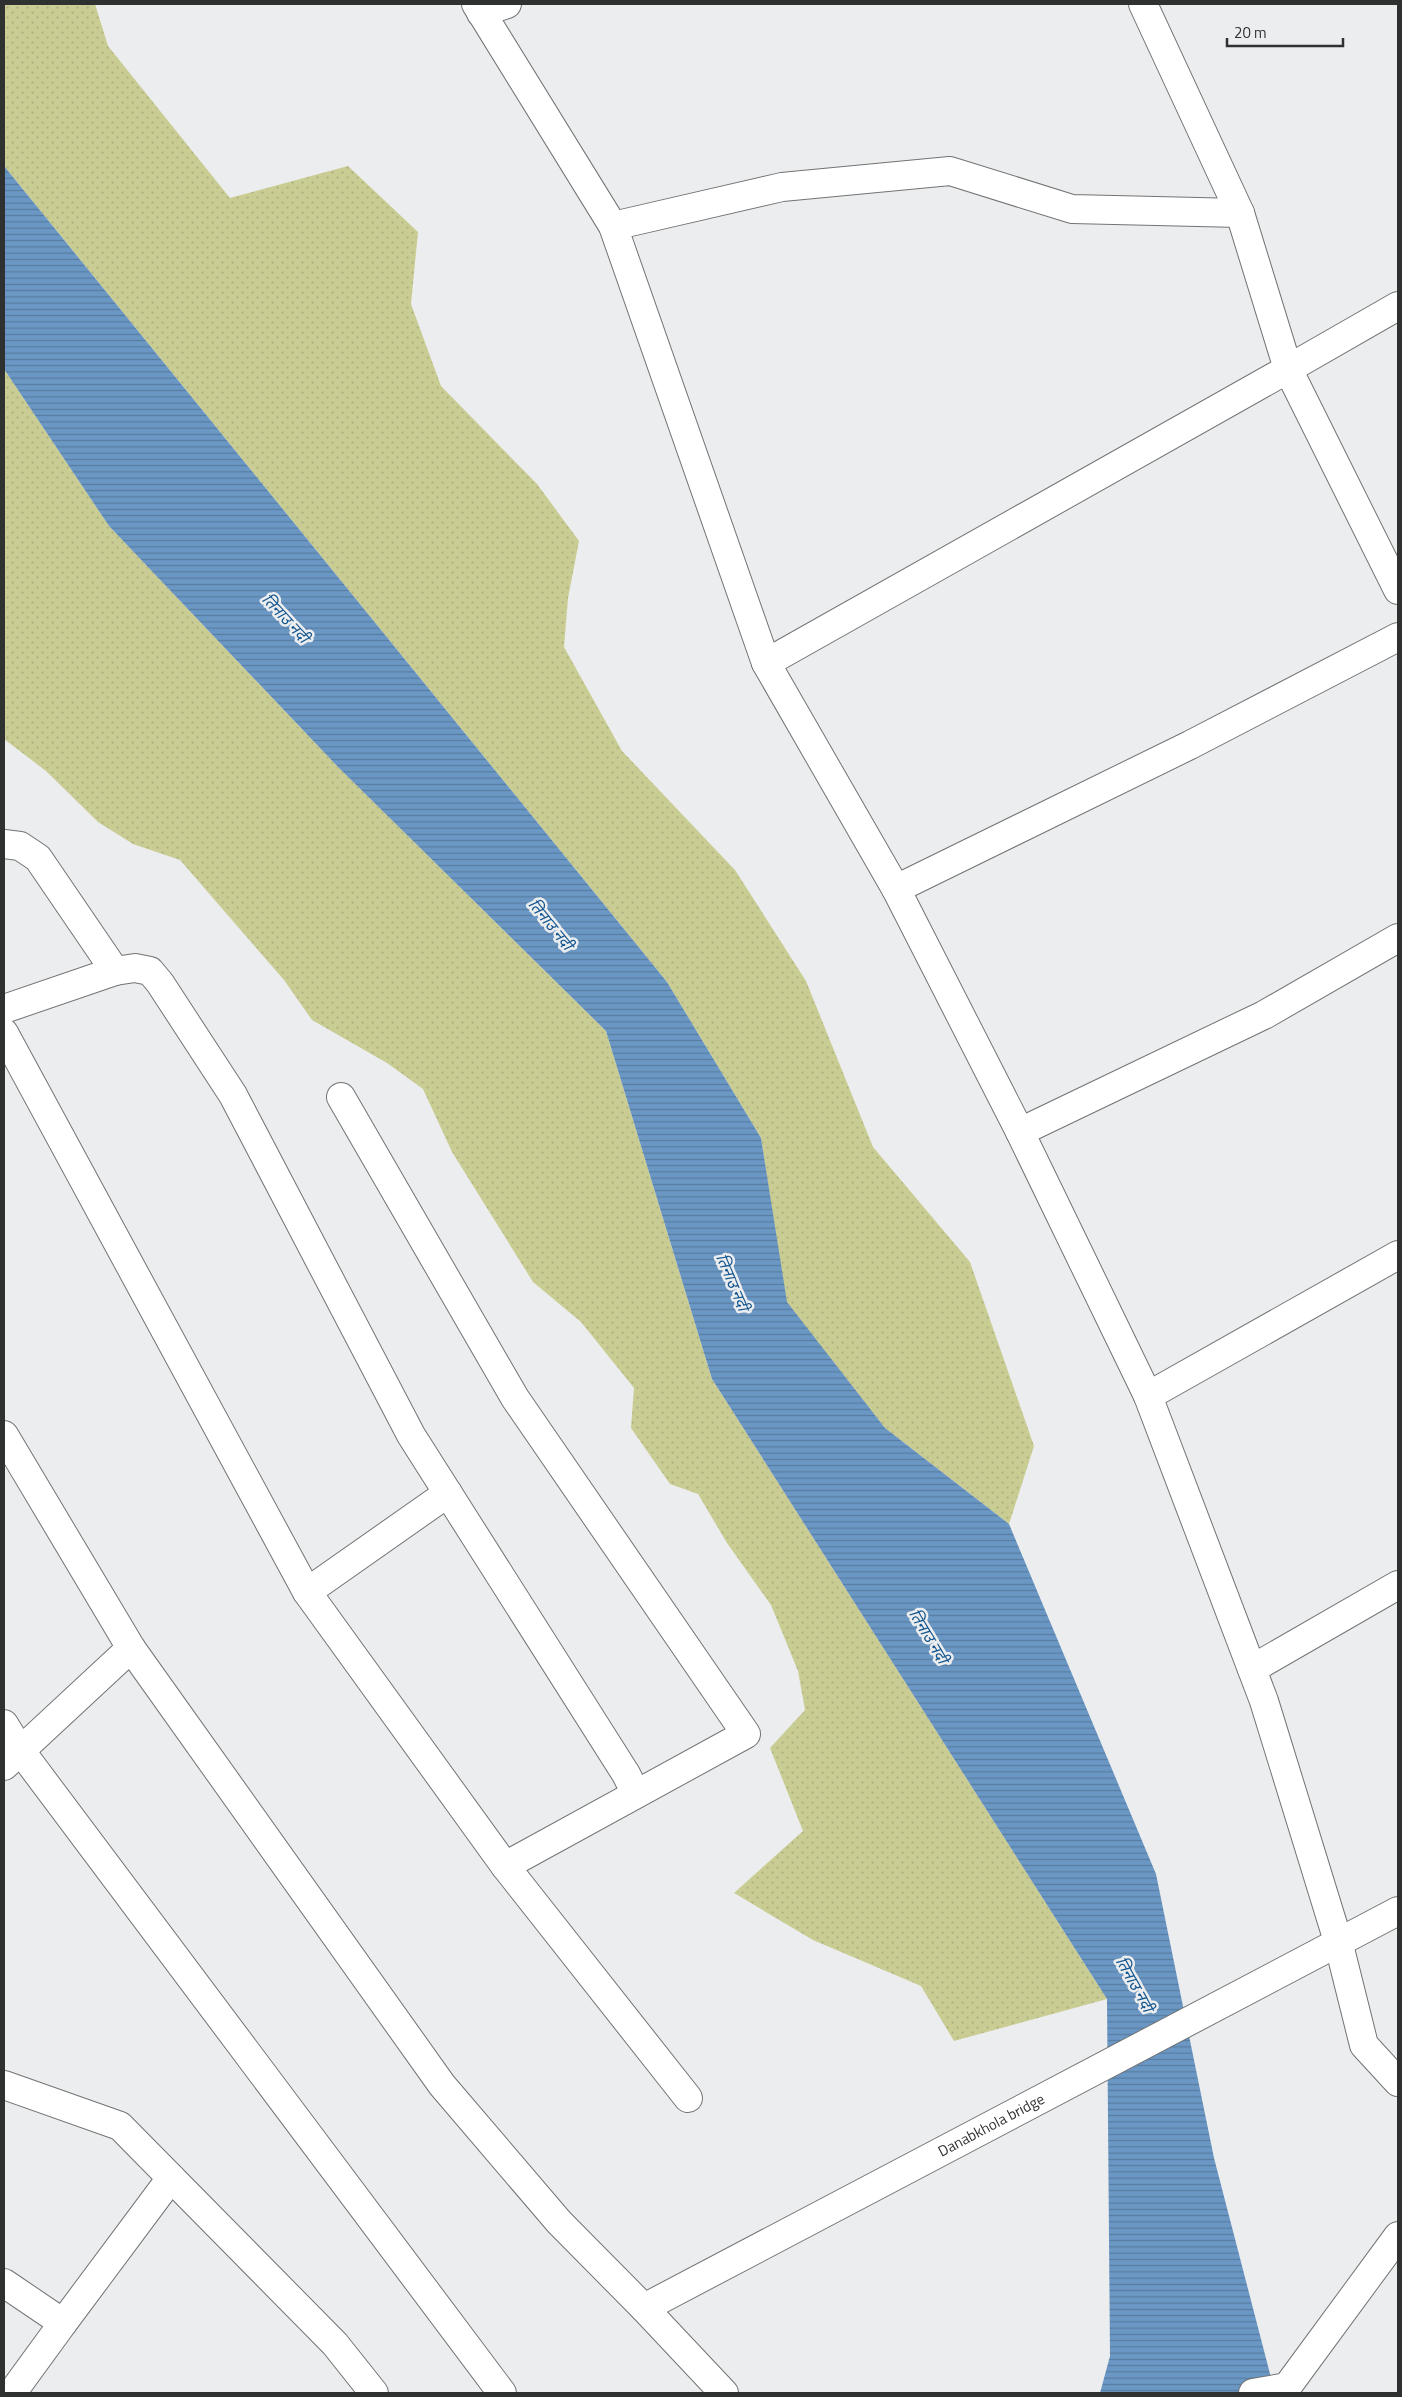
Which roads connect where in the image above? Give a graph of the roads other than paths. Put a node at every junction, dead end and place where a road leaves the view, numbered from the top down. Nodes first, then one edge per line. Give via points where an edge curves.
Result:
1 (507, 4) edge
2 (1143, 4) edge
3 (478, 8) edge
4 (1240, 212) junction
5 (613, 226) junction
6 (1398, 306) edge
7 (1288, 369) junction
8 (1398, 590) edge
9 (1398, 637) edge
10 (766, 663) junction
11 (4, 844) edge
12 (896, 890) junction
13 (1398, 938) edge
14 (115, 971) junction
15 (4, 1009) edge
16 (4, 1033) edge
17 (341, 1097) dead end
18 (1020, 1132) junction
19 (1398, 1255) edge
20 (1148, 1396) junction
21 (4, 1435) edge
22 (448, 1494) junction
23 (1398, 1585) edge
24 (307, 1592) junction
25 (131, 1648) junction
26 (1252, 1669) junction
27 (4, 1724) edge
28 (12, 1758) edge
29 (636, 1794) junction
30 (505, 1866) junction
31 (1398, 1911) edge
32 (1338, 1941) junction
33 (1398, 2082) edge
34 (4, 2085) edge
35 (688, 2098) dead end
36 (171, 2178) junction
37 (1398, 2236) edge
38 (4, 2283) edge
39 (644, 2308) junction
40 (63, 2322) junction
41 (12, 2393) edge
42 (374, 2393) edge
43 (502, 2393) edge
44 (724, 2393) edge
45 (1253, 2393) edge

1 - 3 street
2 - 4 street
3 - 5 street
4 - 5 street via 1072,210 950,171 782,187
4 - 7 street
5 - 10 street
6 - 7 street
7 - 8 street
7 - 10 street
9 - 12 street via 1190,745
10 - 12 street
11 - 14 street via 20,846 38,858
12 - 18 street
13 - 18 street via 1264,1015
14 - 15 street
14 - 22 street via 135,968 150,971 233,1095 411,1435
16 - 24 street
17 - 29 street via 516,1398 746,1734
18 - 20 street
19 - 20 street
20 - 26 street
21 - 25 street
22 - 24 street
22 - 29 street
23 - 26 street
24 - 30 street
25 - 28 street
25 - 39 street via 442,2086 559,2222
26 - 32 street
27 - 28 street
28 - 43 street
29 - 30 street
30 - 35 street
31 - 32 street, Danabkhola bridge
32 - 33 street via 1364,2045
32 - 39 street, Danabkhola bridge
34 - 36 street via 120,2126
36 - 40 street
36 - 42 street via 335,2344
37 - 45 street via 1287,2387
38 - 40 street
39 - 44 street
40 - 41 street

